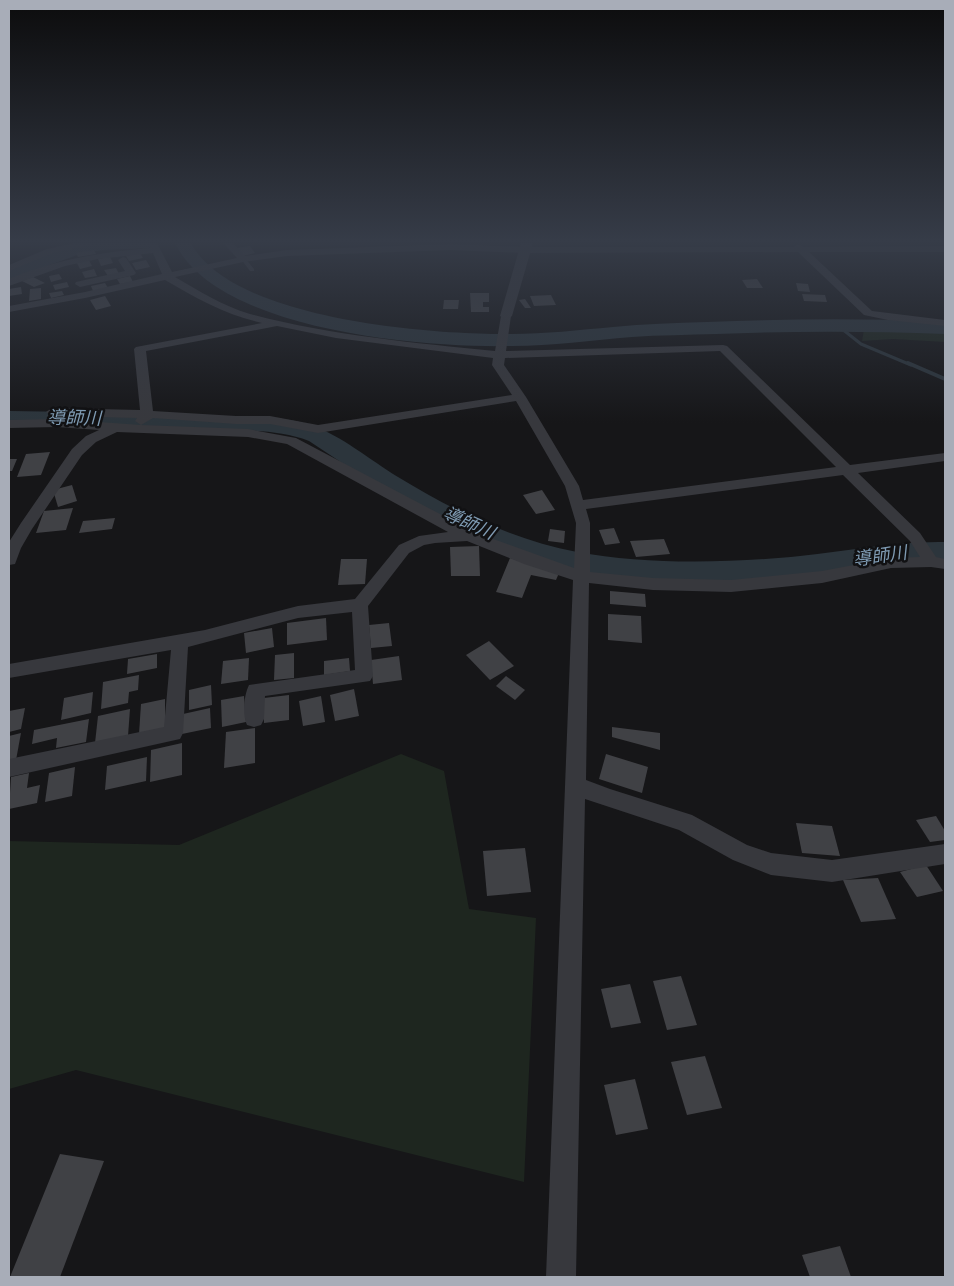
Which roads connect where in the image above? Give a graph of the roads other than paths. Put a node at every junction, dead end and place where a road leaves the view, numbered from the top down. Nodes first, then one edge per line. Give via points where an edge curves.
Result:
1 (44, 303) edge
2 (214, 303) edge
3 (510, 303) edge
4 (857, 303) edge
5 (9, 310) edge
6 (506, 316) joint
7 (278, 323) junction
8 (945, 323) edge
9 (501, 355) junction
10 (520, 397) junction
11 (9, 414) edge
12 (147, 415) junction
13 (9, 424) edge
14 (124, 428) junction
15 (945, 457) edge
16 (846, 470) junction
17 (578, 505) junction
18 (469, 536) junction
19 (9, 560) edge
20 (938, 563) edge
21 (582, 577) junction
22 (360, 605) junction
23 (180, 642) junction
24 (9, 671) edge
25 (254, 719) dead end
26 (9, 768) edge
27 (576, 785) junction
28 (945, 854) edge
29 (562, 1277) edge

1 - 5 street
2 - 7 street via 246,316
3 - 6 street
4 - 8 street via 868,313
6 - 9 street
7 - 9 street via 336,335
7 - 12 street via 140,349
9 - 10 street via 498,365
9 - 16 street via 723,348
10 - 12 street via 318,429 270,420
10 - 17 street via 572,486
11 - 12 street
12 - 14 street
13 - 14 street via 57,423
14 - 18 street via 248,433 291,441
14 - 19 street via 92,439 77,452 26,526
15 - 16 street
16 - 17 street
16 - 20 street
17 - 21 street via 583,523
18 - 21 street
18 - 22 street via 412,542
20 - 21 street via 891,563 822,577 731,586 653,584
21 - 27 street
22 - 23 street via 298,612
22 - 25 street via 364,676 256,690
23 - 24 street
23 - 26 street via 173,733
27 - 28 street via 684,822 741,853 771,864 832,871
27 - 29 street

